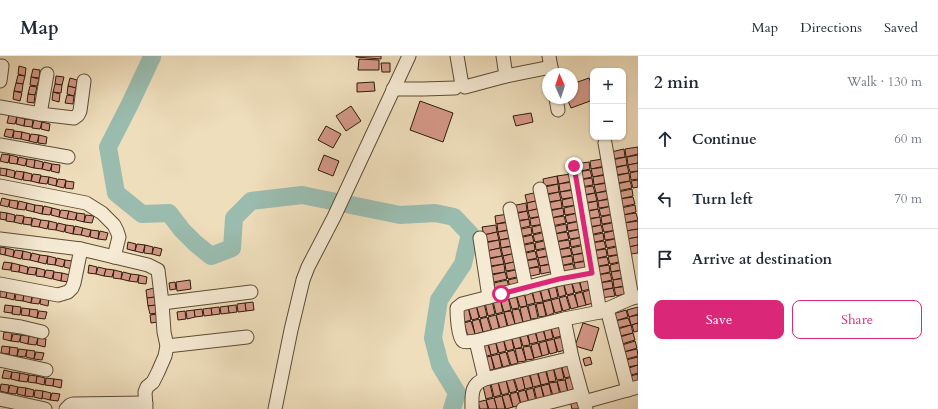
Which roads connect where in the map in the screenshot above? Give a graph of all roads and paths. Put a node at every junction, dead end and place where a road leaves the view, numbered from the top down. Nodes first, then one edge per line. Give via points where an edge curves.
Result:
1 (409, 56) edge
2 (457, 56) edge
3 (503, 56) edge
4 (2, 66) dead end
5 (551, 66) edge
6 (47, 74) dead end
7 (506, 76) junction
8 (0, 81) edge
9 (84, 81) dead end
10 (455, 88) dead end
11 (393, 89) junction
12 (0, 107) edge
13 (40, 114) junction
14 (604, 143) dead end
15 (0, 145) edge
16 (68, 156) dead end
17 (574, 166) dead end
18 (0, 186) edge
19 (540, 189) dead end
20 (510, 209) dead end
21 (480, 238) dead end
22 (0, 239) edge
23 (80, 250) junction
24 (114, 257) junction
25 (632, 263) edge
26 (592, 273) junction
27 (559, 279) junction
28 (0, 284) edge
29 (526, 288) junction
30 (251, 292) dead end
31 (489, 297) junction
32 (635, 297) edge
33 (162, 303) junction
34 (604, 310) junction
35 (564, 319) junction
36 (0, 324) edge
37 (42, 332) dead end
38 (247, 336) dead end
39 (476, 340) junction
40 (166, 346) junction
41 (572, 358) junction
42 (0, 360) edge
43 (46, 370) dead end
44 (484, 379) junction
45 (633, 388) edge
46 (0, 399) edge
47 (584, 401) edge
48 (146, 406) edge
49 (45, 409) edge
50 (66, 409) edge
51 (275, 409) edge
52 (472, 409) edge
53 (523, 409) edge

1 - 11 street
2 - 7 street via 462,85 465,87
3 - 7 street
4 - 8 street
5 - 7 street
6 - 13 street
9 - 13 street via 78,116 74,118
10 - 11 street
11 - 51 street via 303,280
12 - 13 street
14 - 25 street
15 - 16 street
17 - 26 street
18 - 24 street via 86,203 102,213 117,231 119,237
19 - 27 street
20 - 29 street
21 - 31 street
22 - 23 street
23 - 24 street
23 - 28 street via 74,283 68,292 58,294
24 - 33 street via 157,269
25 - 32 street
26 - 27 street
26 - 34 street
27 - 29 street
29 - 31 street
30 - 33 street
31 - 39 street via 462,304 457,308 460,338 466,342
32 - 34 street
33 - 40 street
34 - 35 street
34 - 45 street
35 - 39 street
35 - 41 street
36 - 37 street
38 - 40 street
39 - 44 street
40 - 48 street via 158,372 145,392
41 - 44 street
41 - 47 street
42 - 43 street
44 - 52 street via 475,385
45 - 47 street
46 - 49 street
47 - 53 street
48 - 50 street via 73,404

